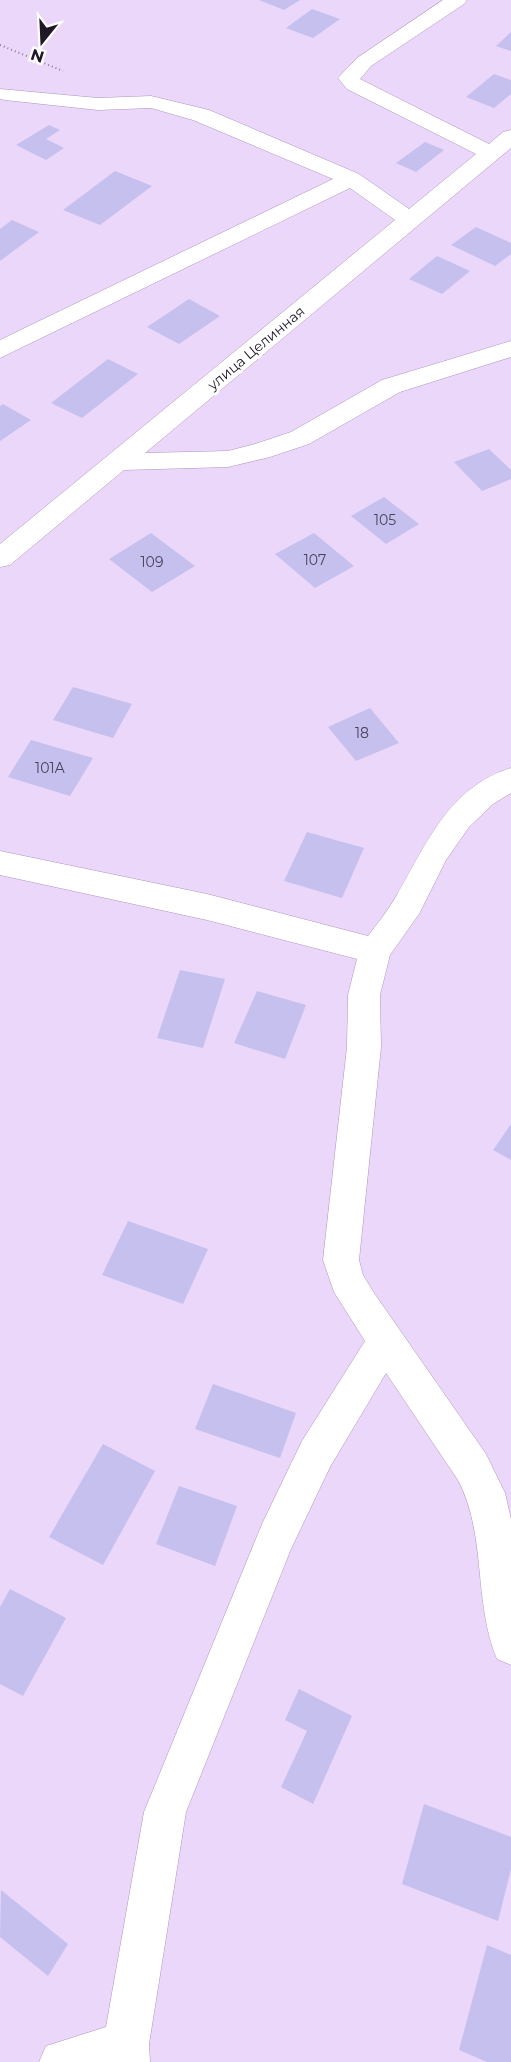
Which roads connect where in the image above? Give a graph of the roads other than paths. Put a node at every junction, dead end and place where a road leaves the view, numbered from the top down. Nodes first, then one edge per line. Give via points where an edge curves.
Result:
1 (456, 0) edge
2 (5, 94) dead end
3 (511, 137) edge
4 (491, 153) junction
5 (351, 179) junction
6 (409, 219) junction
7 (511, 349) edge
8 (0, 350) edge
9 (120, 462) junction
10 (0, 558) edge
11 (511, 779) edge
12 (0, 863) edge
13 (375, 951) junction
14 (386, 1340) junction
15 (511, 1645) edge
16 (127, 2053) edge
17 (62, 2062) edge

1 - 4 street via 364,62 349,78 354,85
2 - 5 street via 98,104 151,102 230,126
3 - 4 street, улица Целинная
4 - 6 street, улица Целинная
5 - 6 street
5 - 8 street
6 - 9 street, улица Целинная
7 - 9 street via 391,386 300,438 261,451 228,459
9 - 10 street, улица Целинная
11 - 13 street via 482,796 458,819 434,853 408,905
12 - 13 street via 207,907
13 - 14 street via 364,995 364,1047 341,1260 347,1280
14 - 15 street via 486,1493
14 - 16 street via 316,1454 276,1538 165,1812
16 - 17 street

